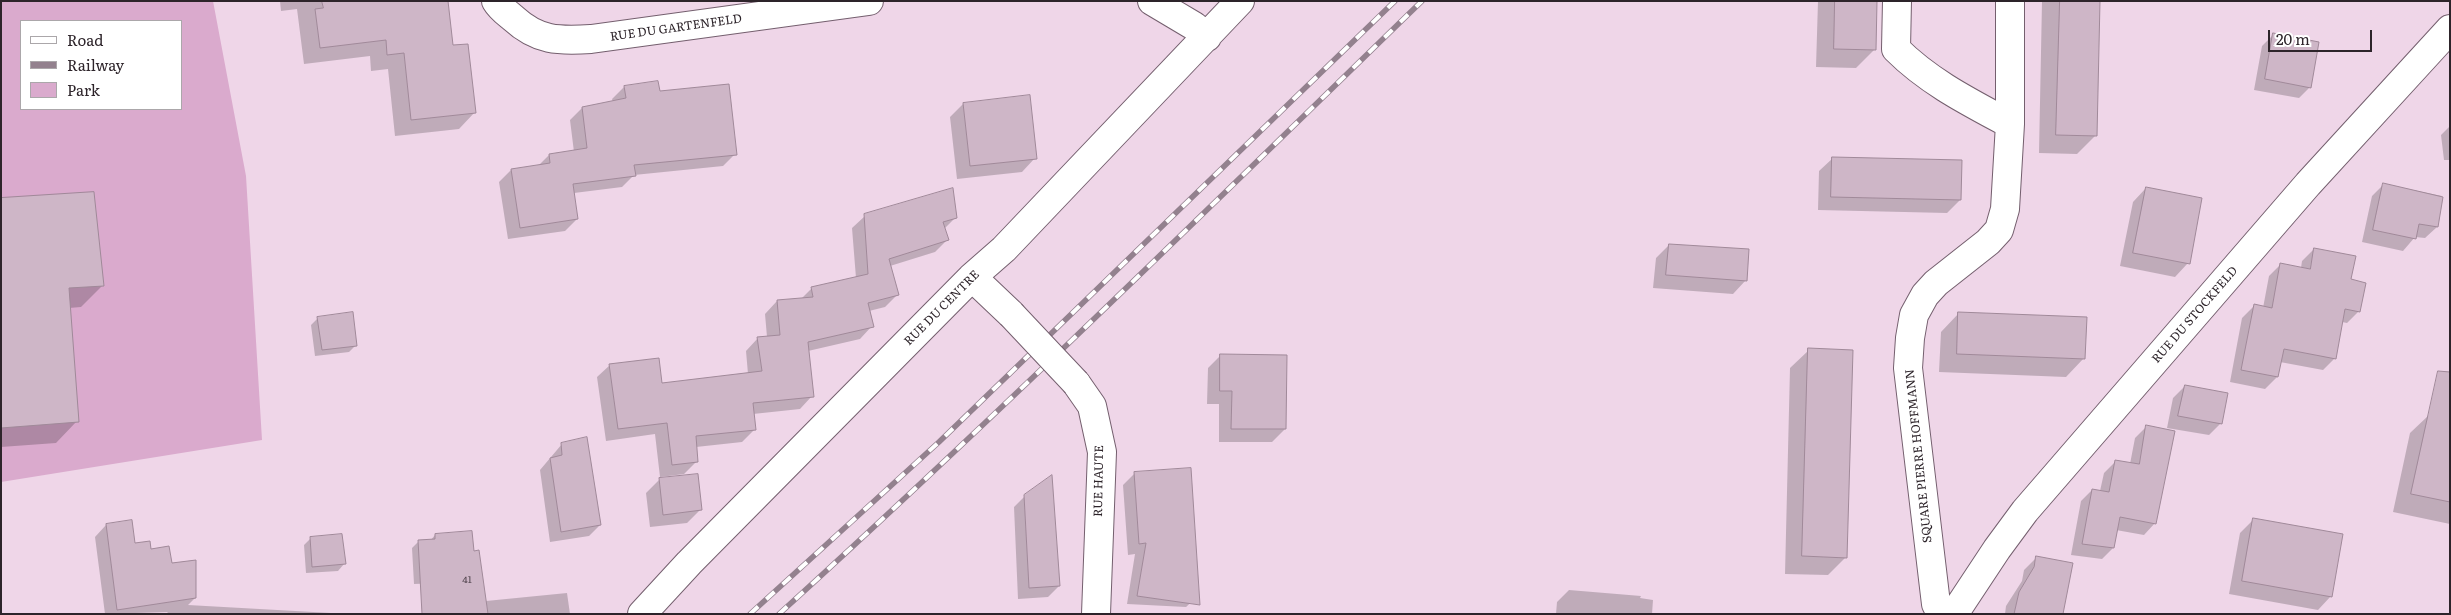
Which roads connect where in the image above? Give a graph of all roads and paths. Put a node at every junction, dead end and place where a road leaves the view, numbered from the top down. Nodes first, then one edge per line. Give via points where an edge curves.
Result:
1 (496, 1) edge
2 (868, 1) edge
3 (1152, 1) edge
4 (1240, 1) edge
5 (1897, 1) edge
6 (2010, 1) edge
7 (2450, 29) edge
8 (1207, 37) junction
9 (2010, 124) junction
10 (972, 277) junction
11 (642, 614) edge
12 (1096, 614) edge
13 (1941, 614) edge
14 (1954, 614) edge

1 - 2 street, RUE DU GARTENFELD via 539,37 562,41
3 - 8 street
4 - 8 street, RUE DU CENTRE
5 - 9 street via 1896,49 1915,68
6 - 9 street, SQUARE PIERRE HOFFMANN
7 - 14 street, RUE DU STOCKFELD via 2308,184 2025,511
8 - 10 street, RUE DU CENTRE via 1011,242
9 - 13 street, SQUARE PIERRE HOFFMANN via 2005,208 1999,230 1925,295 1914,314 1910,338 1908,368 1936,604
10 - 11 street, RUE DU CENTRE
10 - 12 street, RUE HAUTE, bridge via 1012,314 1076,383 1092,406 1102,452

